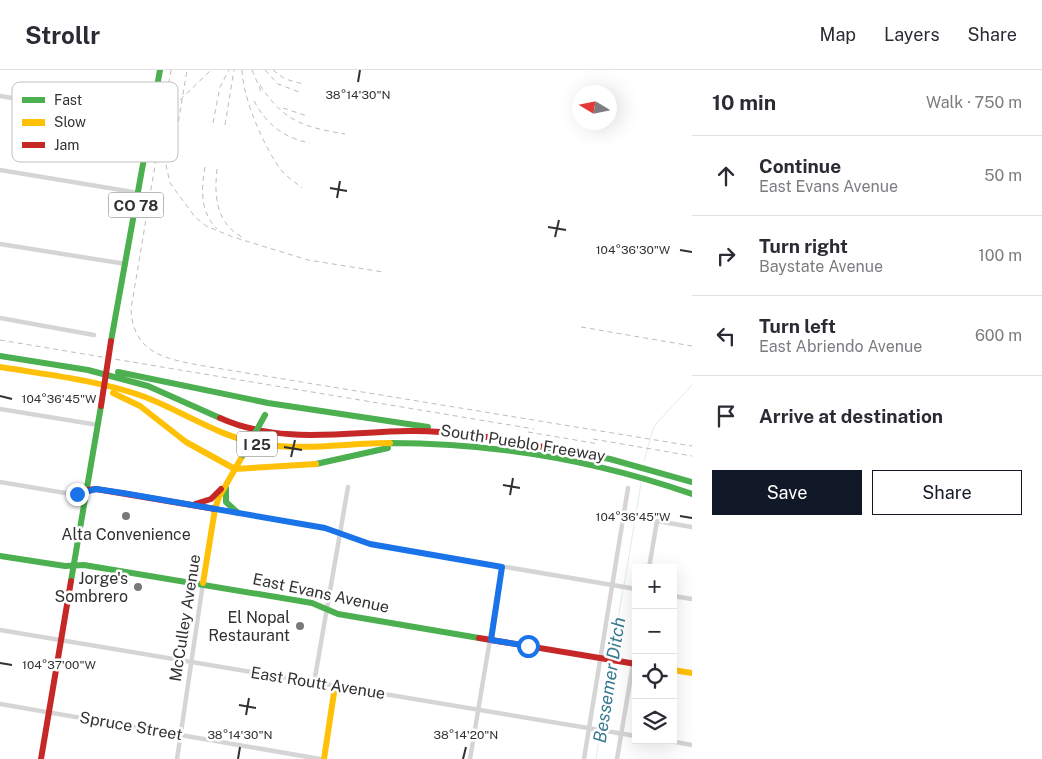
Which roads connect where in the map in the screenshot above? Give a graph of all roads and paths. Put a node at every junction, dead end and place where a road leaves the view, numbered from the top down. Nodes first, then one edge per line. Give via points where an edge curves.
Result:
1 (145, 162) edge
2 (0, 170) edge
3 (139, 193) junction
4 (0, 244) edge
5 (126, 264) junction
6 (0, 318) edge
7 (94, 335) dead end
8 (0, 356) edge
9 (0, 367) edge
10 (88, 370) junction
11 (80, 382) junction
12 (268, 403) junction
13 (0, 409) edge
14 (98, 425) junction
15 (468, 433) junction
16 (432, 443) junction
17 (235, 470) junction
18 (0, 482) edge
19 (692, 482) edge
20 (227, 483) junction
21 (348, 487) dead end
22 (628, 488) dead end
23 (87, 490) junction
24 (692, 494) edge
25 (189, 505) junction
26 (215, 509) junction
27 (238, 513) junction
28 (692, 527) edge
29 (339, 533) junction
30 (0, 556) edge
31 (650, 564) edge
32 (74, 565) junction
33 (502, 567) junction
34 (203, 583) junction
35 (612, 586) junction
36 (632, 589) edge
37 (677, 597) edge
38 (692, 599) edge
39 (326, 610) junction
40 (0, 630) edge
41 (491, 640) junction
42 (61, 641) junction
43 (601, 658) junction
44 (192, 662) junction
45 (632, 663) edge
46 (677, 670) edge
47 (692, 672) edge
48 (632, 675) edge
49 (314, 683) junction
50 (335, 686) junction
51 (0, 704) edge
52 (479, 710) junction
53 (49, 712) junction
54 (589, 728) junction
55 (622, 733) junction
56 (181, 735) junction
57 (632, 735) edge
58 (677, 742) edge
59 (692, 744) edge
60 (41, 759) edge
61 (177, 759) edge
62 (322, 759) edge
63 (470, 759) edge
64 (584, 759) edge
65 (617, 759) edge

1 - 3 main road, CO 78
2 - 3 street
3 - 5 main road, CO 78
4 - 5 street
5 - 14 main road, CO 78, bridge
6 - 7 street
8 - 10 main road, South Pueblo Freeway / I 25
9 - 11 main road, South Pueblo Freeway / I 25
10 - 12 main road via 120,372
10 - 15 main road, South Pueblo Freeway / I 25 via 148,386 226,421 272,434
11 - 16 main road, South Pueblo Freeway / I 25 via 145,397 221,432 257,444 317,448
11 - 17 main road via 112,392 140,406 186,442
12 - 15 main road
12 - 17 main road, McCulley Avenue, bridge via 265,415
13 - 14 street
14 - 23 main road, CO 78
15 - 19 main road, South Pueblo Freeway / I 25 via 610,459
16 - 17 main road via 384,449 308,466
16 - 24 main road, South Pueblo Freeway / I 25 via 486,448 590,466 650,479
17 - 20 main road, McCulley Avenue
18 - 23 street via 77,494
20 - 25 main road via 211,499
20 - 26 main road, McCulley Avenue
20 - 27 main road via 226,502
21 - 29 street
22 - 35 street
23 - 25 main road
23 - 32 main road, CO 78
25 - 26 main road
26 - 27 street
26 - 34 main road, McCulley Avenue
27 - 29 street
28 - 31 street via 657,521
29 - 33 street via 370,544
29 - 39 street
30 - 32 main road, East Evans Avenue
32 - 34 main road, East Evans Avenue
32 - 42 main road, CO 78
33 - 35 street
33 - 41 street
34 - 39 main road, East Evans Avenue via 312,603
34 - 44 street, McCulley Avenue
35 - 36 street
35 - 43 street
37 - 38 street
39 - 41 main road, East Evans Avenue
39 - 49 street
40 - 42 street, East Routt Avenue
41 - 43 main road, East Evans Avenue
41 - 52 street
42 - 44 street, East Routt Avenue
42 - 53 main road, CO 78
43 - 45 main road, East Evans Avenue
43 - 54 street
44 - 49 street, East Routt Avenue
44 - 56 street, McCulley Avenue
46 - 47 main road
48 - 55 street
49 - 50 street, East Routt Avenue
50 - 52 street, East Routt Avenue
50 - 62 main road
51 - 53 street, Spruce Street
52 - 54 street, East Routt Avenue
52 - 63 street
53 - 56 street, Spruce Street
53 - 60 main road, CO 78
54 - 55 street, East Routt Avenue
54 - 64 street
55 - 57 street, East Routt Avenue
55 - 65 street
56 - 61 street, McCulley Avenue
56 - 62 street, Spruce Street
58 - 59 street

